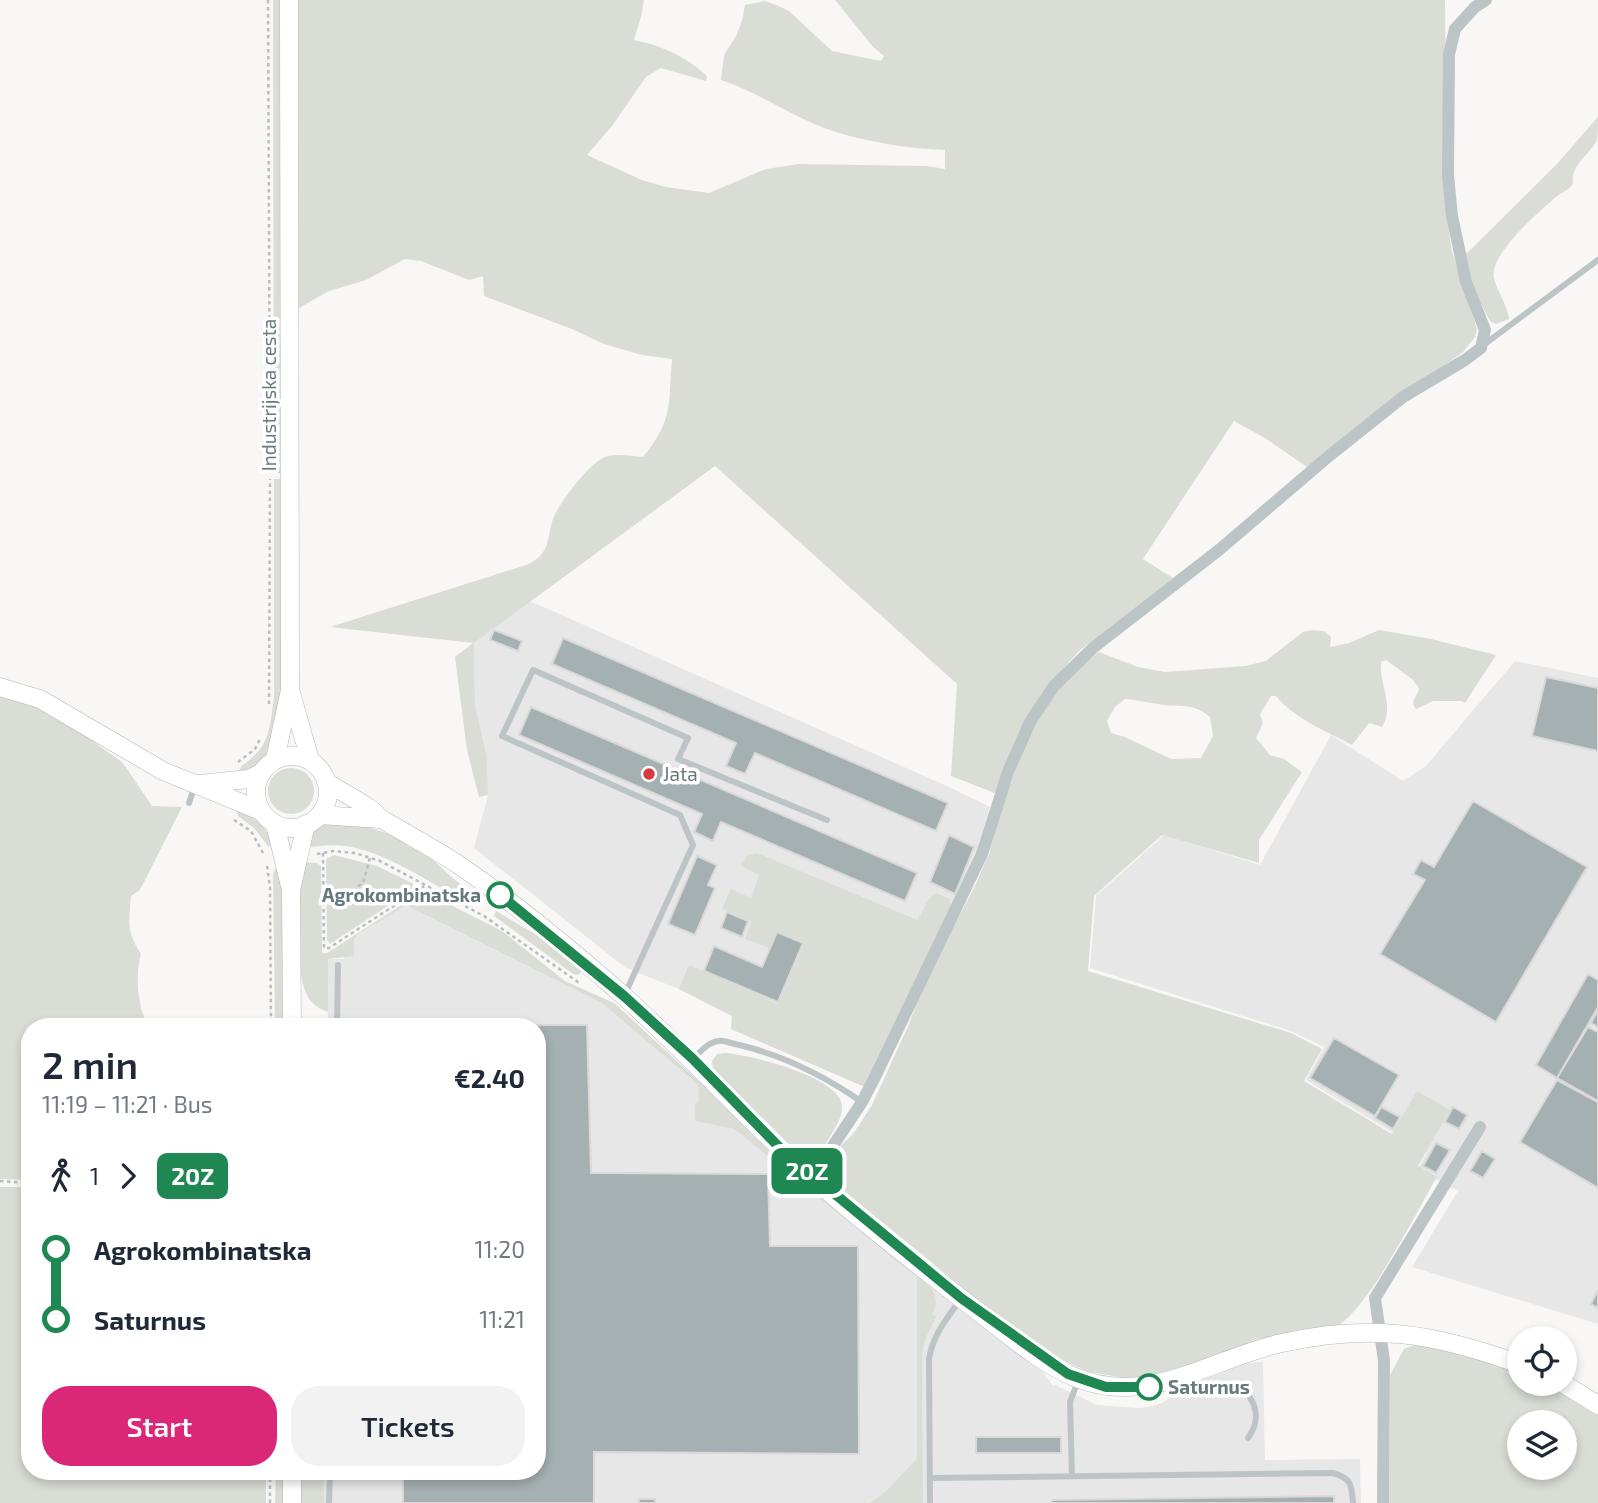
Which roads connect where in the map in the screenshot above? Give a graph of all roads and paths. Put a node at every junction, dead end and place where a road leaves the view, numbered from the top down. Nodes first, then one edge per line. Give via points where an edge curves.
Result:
1 (268, 0) edge
2 (289, 0) edge
3 (1486, 0) edge
4 (1598, 260) edge
5 (1481, 348) junction
6 (270, 470) junction
7 (290, 470) junction
8 (0, 687) edge
9 (290, 690) junction
10 (268, 713) dead end
11 (265, 727) dead end
12 (275, 760) junction
13 (310, 760) junction
14 (233, 765) dead end
15 (261, 774) junction
16 (327, 782) junction
17 (197, 784) junction
18 (189, 803) dead end
19 (228, 816) dead end
20 (268, 818) junction
21 (381, 819) junction
22 (313, 820) junction
23 (827, 820) dead end
24 (323, 853) junction
25 (314, 855) dead end
26 (370, 858) junction
27 (426, 885) junction
28 (358, 886) dead end
29 (291, 890) junction
30 (338, 965) dead end
31 (590, 968) junction
32 (624, 996) junction
33 (271, 1018) edge
34 (292, 1018) edge
35 (337, 1018) edge
36 (693, 1059) junction
37 (862, 1102) junction
38 (1480, 1127) dead end
39 (813, 1176) junction
40 (0, 1181) edge
41 (21, 1183) edge
42 (961, 1298) junction
43 (1379, 1332) junction
44 (1507, 1360) edge
45 (1078, 1379) junction
46 (1577, 1392) edge
47 (1249, 1396) dead end
48 (1598, 1405) edge
49 (1248, 1438) dead end
50 (1072, 1476) junction
51 (930, 1478) junction
52 (270, 1480) edge
53 (292, 1480) edge
54 (330, 1480) edge
55 (270, 1503) edge
56 (292, 1503) edge
57 (329, 1503) edge
58 (930, 1503) edge
59 (1353, 1503) edge
60 (1383, 1503) edge

1 - 6 path, Industrijska cesta
2 - 7 street, Industrijska cesta
3 - 5 street via 1455,29 1449,54 1452,216 1466,282 1485,330
4 - 5 lane
5 - 37 street via 1403,397 1219,550 1094,646 1054,686 1030,722 965,894
6 - 7 lane
6 - 10 path, Industrijska cesta
7 - 9 street, Industrijska cesta
8 - 17 street via 52,705 138,758
9 - 12 street, Industrijska cesta
9 - 13 street, Industrijska cesta
11 - 14 path via 255,749
12 - 13 street via 292,756
12 - 15 street
13 - 16 street
15 - 17 street
15 - 20 street via 256,797
16 - 21 street
16 - 22 street via 326,803
17 - 18 lane
17 - 20 street
19 - 33 path via 251,831 265,858 270,887
20 - 22 street via 291,828
20 - 29 street
21 - 22 street
21 - 31 street via 457,863
22 - 29 street
23 - 32 lane via 678,759 688,738 533,670 502,736 680,816 693,845
24 - 25 path
24 - 26 path
24 - 27 path via 324,948
26 - 27 path
26 - 28 path
27 - 31 path via 484,916 578,982
29 - 34 street
30 - 35 lane
31 - 32 street
32 - 36 street
36 - 37 lane via 707,1045 719,1041 744,1046 791,1061
36 - 39 street
37 - 39 street
38 - 43 street via 1375,1298
39 - 42 street
40 - 41 path
42 - 45 street
42 - 51 lane via 939,1329 929,1359
43 - 44 street via 1430,1337
43 - 45 street via 1278,1343 1149,1387 1106,1387
43 - 60 street via 1384,1361
45 - 50 lane via 1070,1402
46 - 48 street
47 - 49 lane via 1256,1406 1256,1427
50 - 51 lane
50 - 59 lane via 1333,1474 1344,1476 1352,1485
51 - 58 lane
52 - 55 path
53 - 56 street
54 - 57 lane

